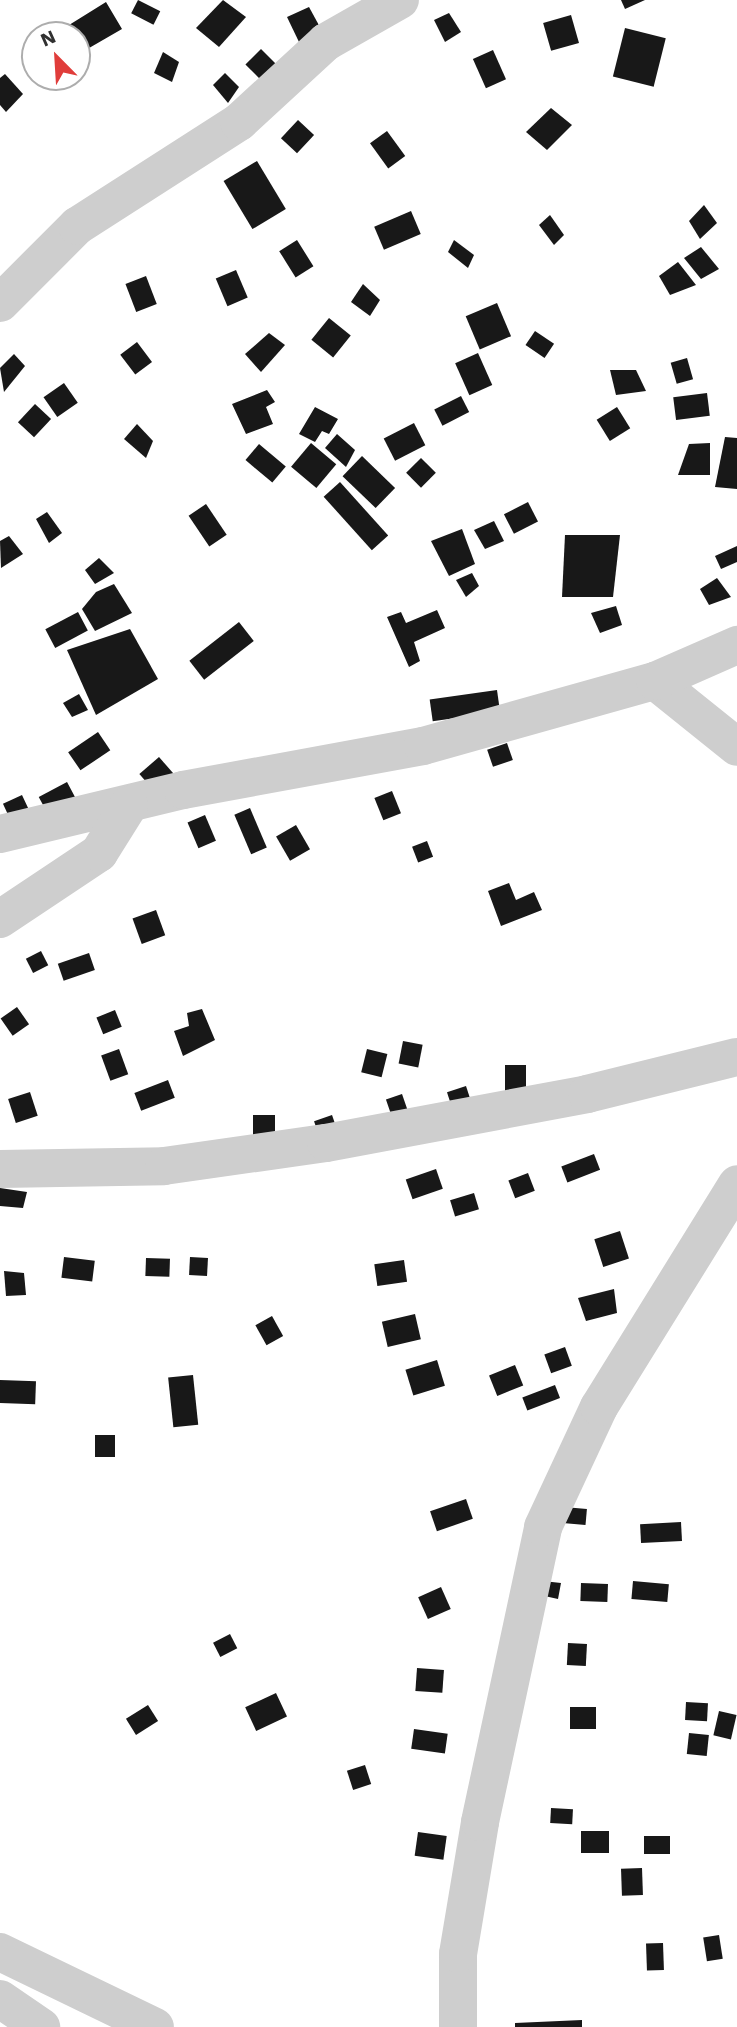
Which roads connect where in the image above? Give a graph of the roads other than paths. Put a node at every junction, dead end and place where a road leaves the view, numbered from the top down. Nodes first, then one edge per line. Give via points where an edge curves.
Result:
1 (400, 0) edge
2 (17, 268) edge
3 (0, 303) edge
4 (737, 645) edge
5 (655, 681) junction
6 (737, 747) edge
7 (129, 805) junction
8 (0, 834) edge
9 (0, 919) edge
10 (737, 1057) edge
11 (0, 1169) edge
12 (737, 1184) edge
13 (0, 1952) edge
14 (0, 1999) edge
15 (41, 2027) edge
16 (155, 2027) edge
17 (458, 2027) edge

1 - 2 street via 326,42 239,122
2 - 3 street
4 - 5 street
5 - 6 street
5 - 7 street via 423,746 183,790
7 - 8 street
7 - 9 street via 99,853
10 - 11 street via 587,1094 326,1143 164,1166
12 - 17 street via 599,1407 543,1527 478,1835 458,1954
13 - 16 street
14 - 15 street

